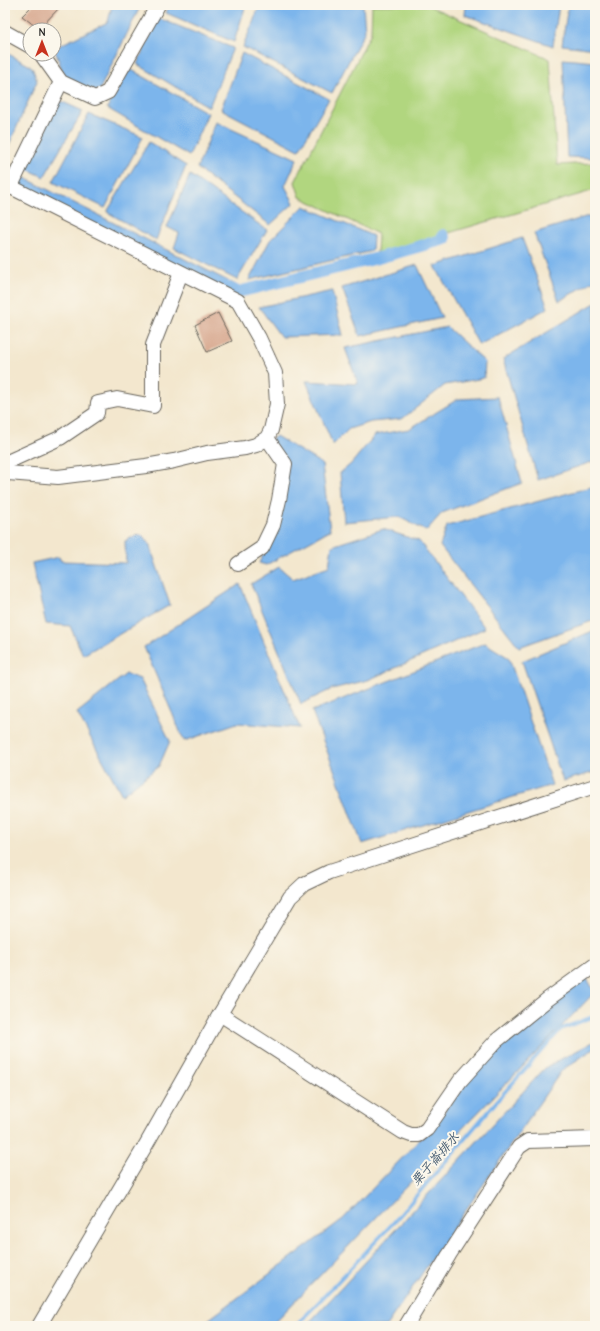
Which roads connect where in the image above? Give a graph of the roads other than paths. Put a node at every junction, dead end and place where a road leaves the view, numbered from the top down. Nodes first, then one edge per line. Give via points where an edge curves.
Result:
1 (158, 5) edge
2 (5, 32) edge
3 (22, 42) edge
4 (47, 62) edge
5 (61, 82) junction
6 (12, 180) edge
7 (181, 273) junction
8 (267, 438) junction
9 (5, 463) edge
10 (5, 474) edge
11 (238, 564) dead end
12 (595, 786) edge
13 (595, 965) edge
14 (220, 1014) junction
15 (595, 1139) edge
16 (39, 1326) edge
17 (406, 1326) edge

1 - 5 street via 108,92 95,98
2 - 3 street
4 - 5 street
5 - 6 street
6 - 7 street
7 - 8 street via 238,301 259,338 275,373 277,404
7 - 9 street via 153,345 153,406 117,399 98,403 97,413 60,438
8 - 10 street via 245,448 146,466 58,477
8 - 11 street via 285,464 279,500 273,525 262,548
12 - 14 street via 329,872 304,884 290,897
13 - 14 street via 496,1041 460,1081 427,1129 419,1134 403,1132
14 - 16 street
15 - 17 street via 528,1141 519,1147

